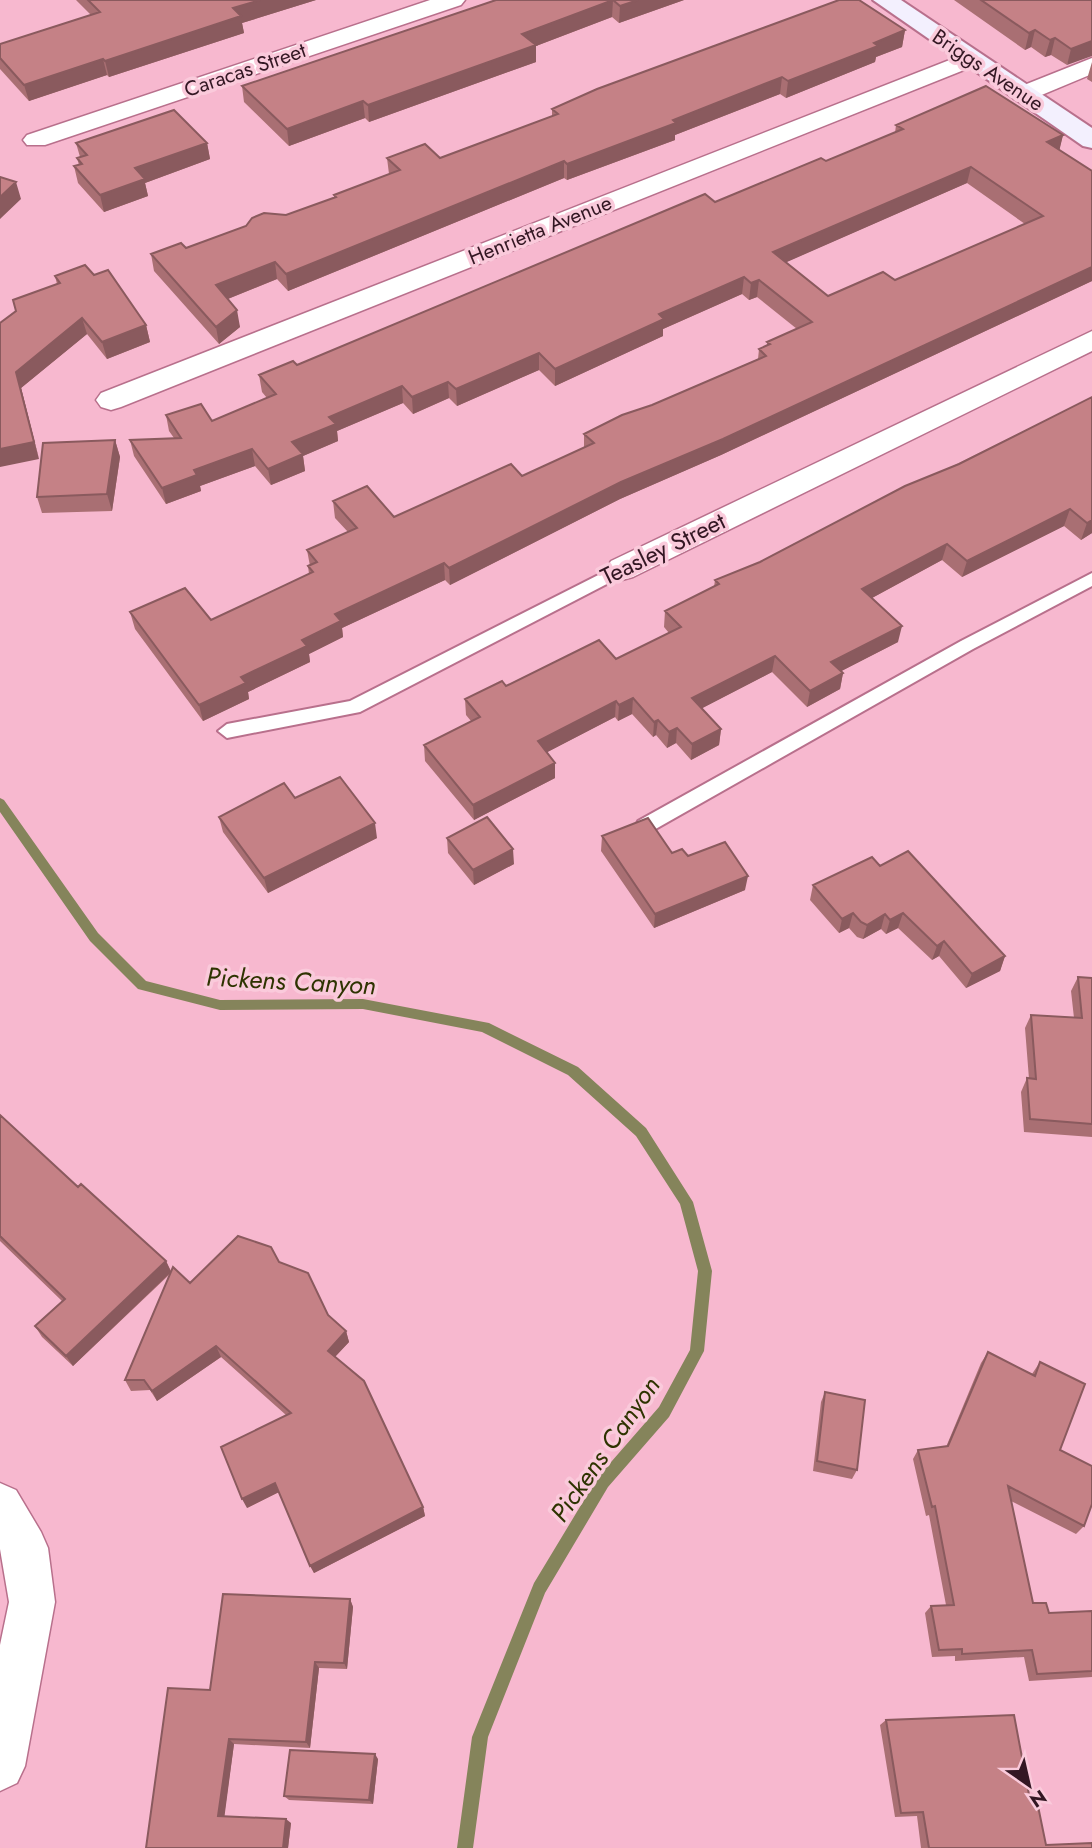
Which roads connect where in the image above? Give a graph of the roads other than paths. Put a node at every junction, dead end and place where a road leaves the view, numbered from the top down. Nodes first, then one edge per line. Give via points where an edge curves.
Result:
1 (453, 0) edge
2 (885, 0) edge
3 (970, 59) junction
4 (1092, 65) edge
5 (1023, 93) junction
6 (36, 140) dead end
7 (1092, 140) edge
8 (1092, 340) edge
9 (111, 400) dead end
10 (622, 569) joint
11 (1092, 579) edge
12 (227, 731) dead end
13 (645, 826) edge
14 (0, 1506) edge
15 (0, 1766) edge

1 - 6 street, Caracas Street
2 - 3 street, Briggs Avenue
3 - 5 street, Briggs Avenue
3 - 9 street, Henrietta Avenue
4 - 5 street
5 - 7 street, Briggs Avenue
8 - 10 street, Teasley Street
10 - 12 lane, Teasley Street via 354,707
11 - 13 lane
14 - 15 street via 25,1548 32,1602

